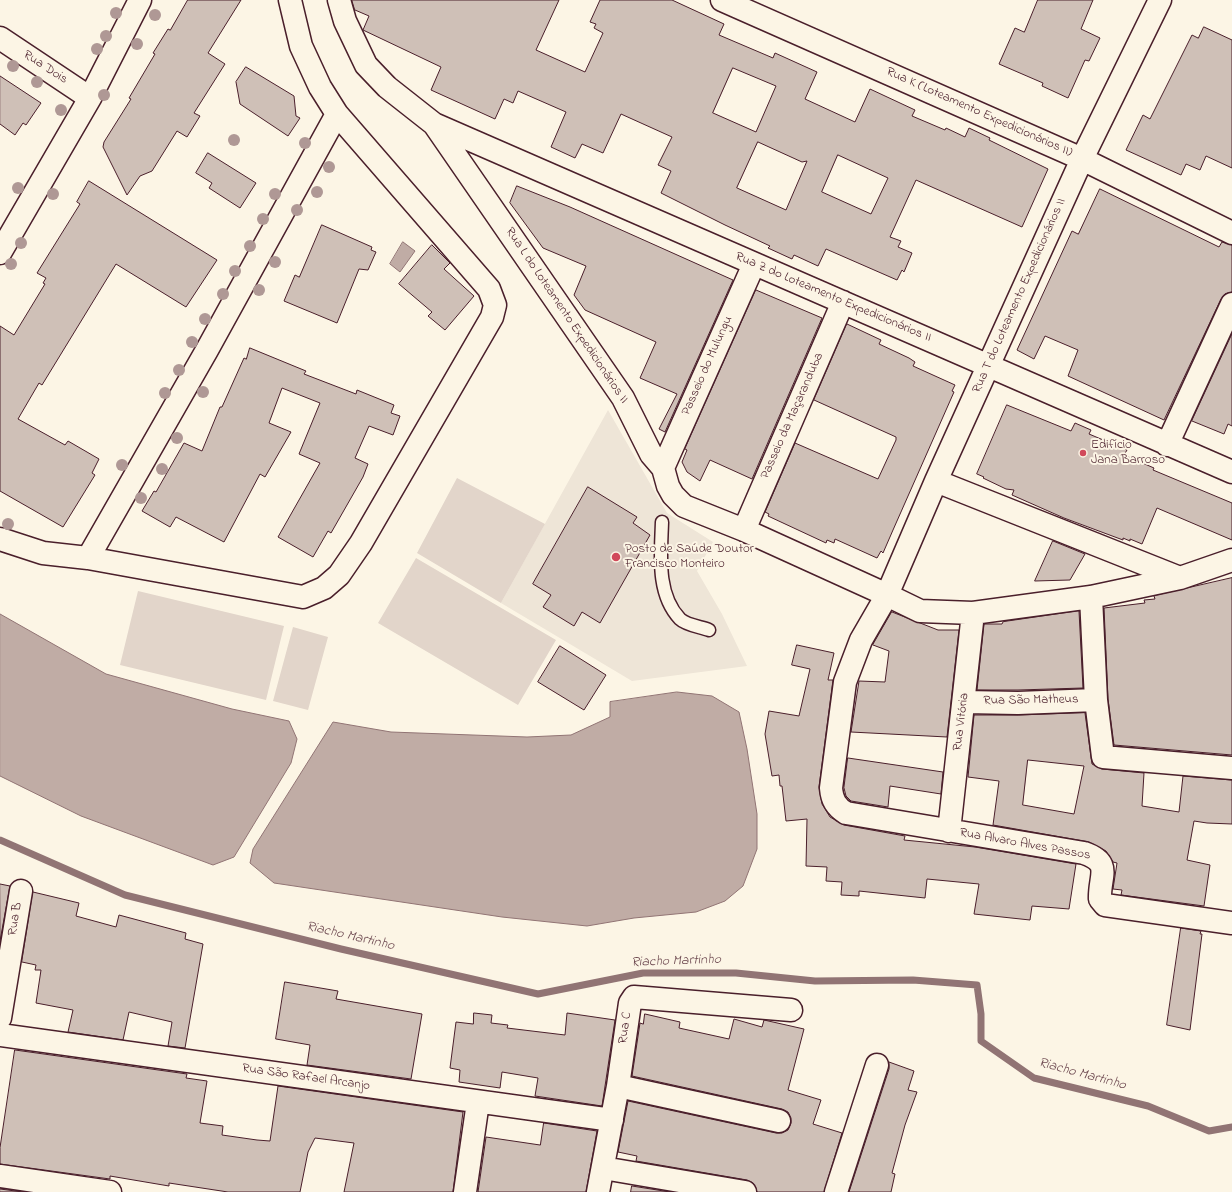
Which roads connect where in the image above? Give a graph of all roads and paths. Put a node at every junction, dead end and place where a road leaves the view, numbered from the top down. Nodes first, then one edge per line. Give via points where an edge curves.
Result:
1 (140, 0) edge
2 (290, 0) edge
3 (339, 0) edge
4 (722, 0) edge
5 (1160, 0) edge
6 (0, 38) edge
7 (90, 98) junction
8 (337, 114) junction
9 (434, 124) junction
10 (1082, 159) junction
11 (1232, 233) edge
12 (0, 253) edge
13 (754, 264) junction
14 (843, 302) junction
15 (1232, 304) edge
16 (988, 366) junction
17 (1167, 445) junction
18 (663, 468) junction
19 (1232, 472) edge
20 (936, 481) junction
21 (662, 522) dead end
22 (744, 530) junction
23 (0, 540) edge
24 (88, 558) junction
25 (1232, 560) edge
26 (1180, 578) junction
27 (887, 595) junction
28 (1091, 597) junction
29 (973, 613) junction
30 (709, 630) dead end
31 (1096, 700) junction
32 (965, 702) junction
33 (1232, 768) edge
34 (846, 813) joint
35 (950, 831) junction
36 (21, 891) dead end
37 (1232, 923) edge
38 (791, 1010) dead end
39 (0, 1018) edge
40 (0, 1035) edge
41 (877, 1065) dead end
42 (618, 1086) junction
43 (478, 1102) junction
44 (612, 1120) junction
45 (779, 1121) dead end
46 (603, 1168) junction
47 (0, 1176) edge
48 (110, 1192) edge
49 (465, 1192) edge
50 (598, 1192) edge
51 (745, 1192) edge
52 (836, 1192) edge

1 - 7 street
2 - 8 street via 301,46 320,87
3 - 9 street, Rua L do Loteamento Expedicionários II via 344,21 366,65 387,87
4 - 10 street, Rua K (Loteamento Expedicionários II)
5 - 10 street, Rua T do Loteamento Expedicionários II
6 - 7 street, Rua Dois
7 - 12 street
8 - 24 street
8 - 24 street via 489,289 495,305 492,317 361,543 338,575 324,588 303,598
9 - 13 street, Rua Z do Loteamento Expedicionários II
9 - 18 street, Rua L do Loteamento Expedicionários II via 623,398 651,454
10 - 11 street, Rua K (Loteamento Expedicionários II)
10 - 16 street, Rua T do Loteamento Expedicionários II
13 - 14 street, Rua Z do Loteamento Expedicionários II
13 - 18 street, Passeio do Mulungu
14 - 16 street, Rua Z do Loteamento Expedicionários II
14 - 22 street, Passeio da Maçaranduba
15 - 17 street
16 - 17 street, Rua Z do Loteamento Expedicionários II
16 - 20 street, Rua T do Loteamento Expedicionários II
17 - 19 street, Rua Z do Loteamento Expedicionários II
18 - 22 street, Rua L do Loteamento Expedicionários II via 668,486 684,506
20 - 26 street
20 - 27 street, Rua T do Loteamento Expedicionários II
21 - 30 lane via 661,579 671,605 681,620
22 - 27 street, Rua L do Loteamento Expedicionários II
23 - 24 street via 43,553
25 - 26 street, Rua L do Loteamento Expedicionários II
26 - 28 street, Rua L do Loteamento Expedicionários II
27 - 29 street, Rua L do Loteamento Expedicionários II via 920,612
27 - 34 street, Rua T do Loteamento Expedicionários II via 861,640 845,682 831,788 834,803
28 - 29 street, Rua L do Loteamento Expedicionários II
28 - 31 street
29 - 32 street, Rua Vitória
31 - 32 street, Rua São Matheus
31 - 33 street via 1103,757
32 - 35 street, Rua Vitória
34 - 35 street, Rua Alvaro Alves Passos
35 - 37 street, Rua Alvaro Alves Passos via 1094,856 1102,865 1100,899 1106,905
36 - 39 street, Rua B
38 - 42 street, Rua C via 634,997 630,1002
40 - 43 street, Rua São Rafael Arcanjo
41 - 52 street
42 - 44 street, Rua C
42 - 45 street
43 - 44 street, Rua São Rafael Arcanjo
43 - 49 street
44 - 46 street, Rua C
46 - 50 street, Rua C
46 - 51 street
47 - 48 street

